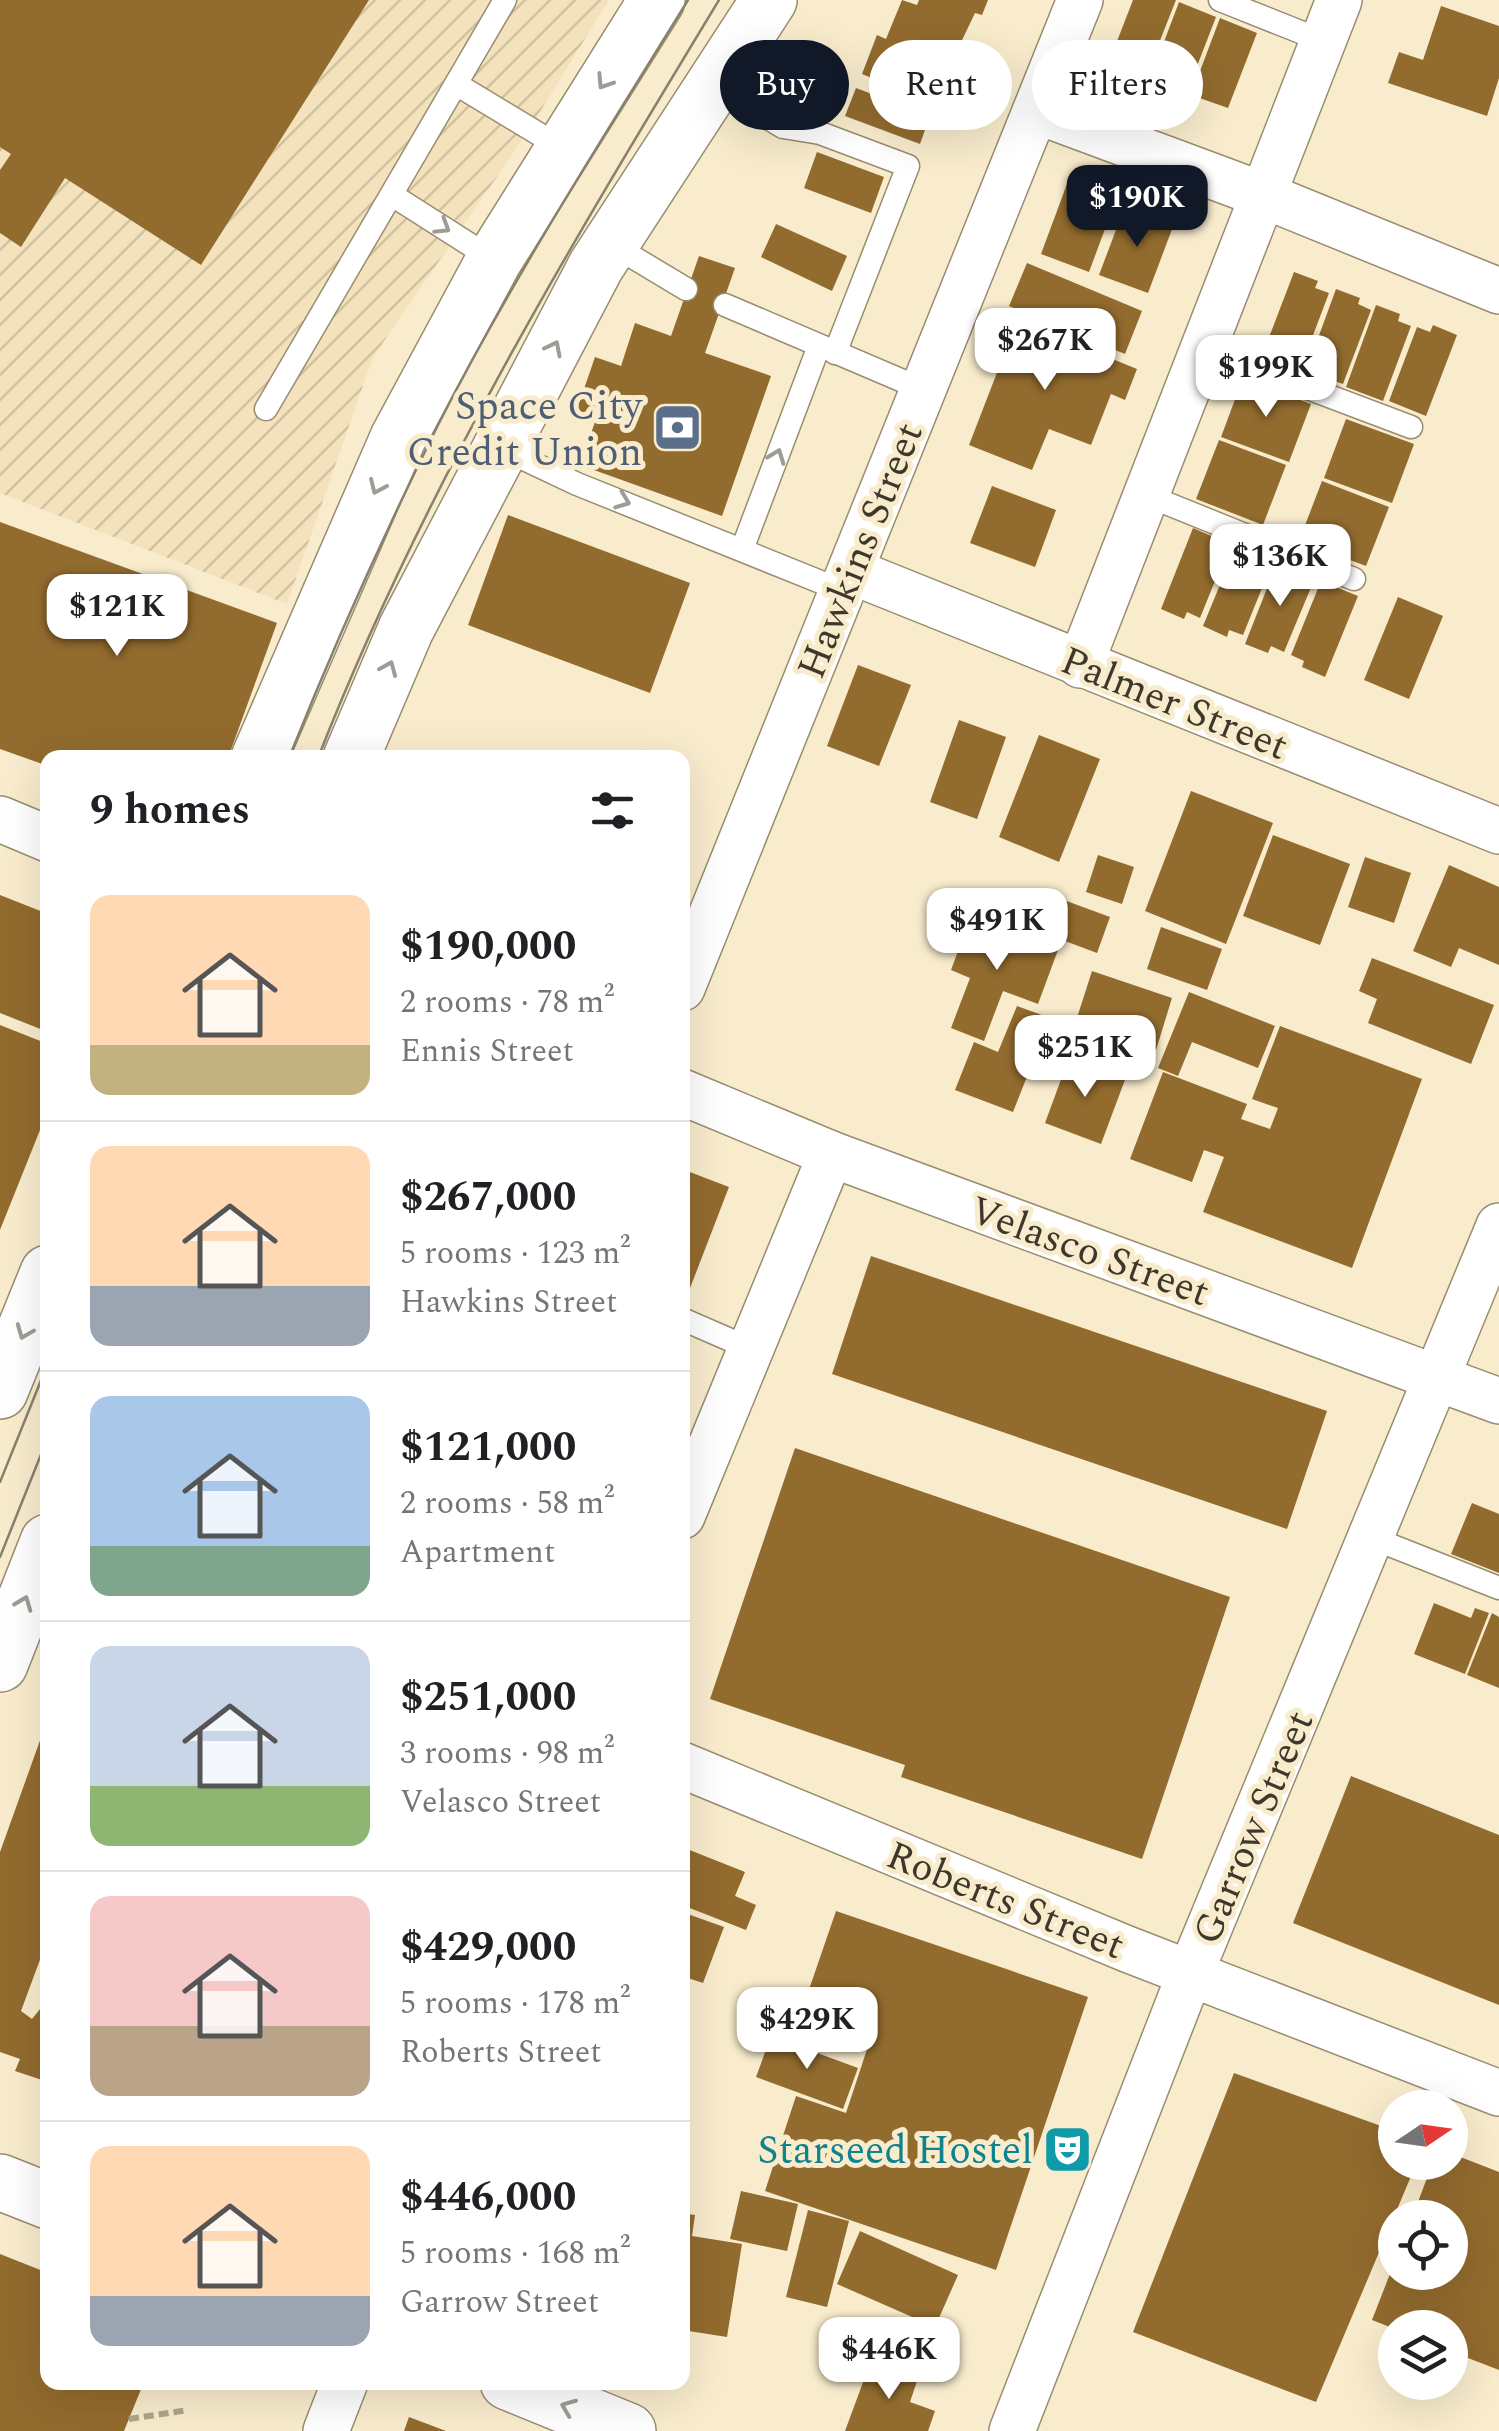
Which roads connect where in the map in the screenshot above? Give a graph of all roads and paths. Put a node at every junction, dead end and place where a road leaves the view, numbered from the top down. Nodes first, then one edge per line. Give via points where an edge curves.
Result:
1 (505, 0) edge
2 (658, 0) edge
3 (770, 0) edge
4 (1080, 0) edge
5 (1220, 0) edge
6 (1331, 20) edge
7 (1065, 40) edge
8 (456, 84) junction
9 (714, 86) junction
10 (1032, 123) edge
11 (1088, 130) edge
12 (562, 148) junction
13 (392, 194) junction
14 (1263, 195) junction
15 (610, 244) junction
16 (494, 260) junction
17 (686, 289) dead end
18 (1499, 291) edge
19 (725, 306) dead end
20 (827, 349) junction
21 (1204, 349) junction
22 (924, 390) junction
23 (266, 409) dead end
24 (1411, 427) dead end
25 (502, 448) junction
26 (1146, 494) junction
27 (742, 547) junction
28 (1354, 578) dead end
29 (847, 582) junction
30 (1080, 665) junction
31 (262, 750) edge
32 (354, 750) edge
33 (0, 819) edge
34 (1499, 831) edge
35 (40, 835) edge
36 (690, 968) edge
37 (690, 1095) edge
38 (831, 1154) junction
39 (1499, 1226) edge
40 (40, 1292) edge
41 (690, 1322) edge
42 (751, 1349) junction
43 (1438, 1378) junction
44 (0, 1391) edge
45 (1499, 1402) edge
46 (690, 1497) edge
47 (1372, 1538) junction
48 (40, 1562) edge
49 (1499, 1588) edge
50 (0, 1664) edge
51 (690, 1768) edge
52 (1190, 1974) junction
53 (1499, 2093) edge
54 (0, 2182) edge
55 (40, 2198) edge
56 (342, 2390) edge
57 (528, 2390) edge
58 (188, 2410) dead end
59 (129, 2419) dead end
60 (326, 2431) edge
61 (628, 2431) edge
62 (1012, 2431) edge

1 - 8 lane
2 -> 12 main road
3 - 9 main road
4 - 7 street, Hawkins Street
5 - 6 lane
6 - 14 street
8 - 12 lane
8 - 13 lane
9 - 15 main road
9 - 20 lane via 783,127 820,133 908,166
10 - 22 street, Hawkins Street
11 - 14 street
12 - 16 main road
13 -> 16 lane
13 - 23 lane
14 - 18 street
14 - 21 street
15 - 17 lane
25 -> 15 main road
16 -> 31 main road via 398,438
19 - 20 lane
20 - 22 lane
27 -> 20 lane
21 - 24 lane
21 - 26 street
22 - 29 street, Hawkins Street
25 -> 27 lane
32 -> 25 main road via 406,629
26 - 28 lane
26 - 30 street
27 - 29 lane
29 - 30 street, Palmer Street
29 - 36 street, Hawkins Street
30 - 34 street, Palmer Street
33 - 35 street
37 - 38 street, Velasco Street
38 - 42 street
38 - 43 street, Velasco Street
39 - 43 street, Garrow Street
40 -> 44 main road
41 - 42 lane
42 - 46 street
43 - 45 street, Velasco Street
43 - 47 street, Garrow Street
47 - 49 lane
47 - 52 street, Garrow Street
50 -> 48 main road
51 - 52 street, Roberts Street
52 - 53 street, Roberts Street
52 - 62 street, Garrow Street
54 - 55 main road
56 - 60 street
61 -> 57 main road
58 - 59 path

